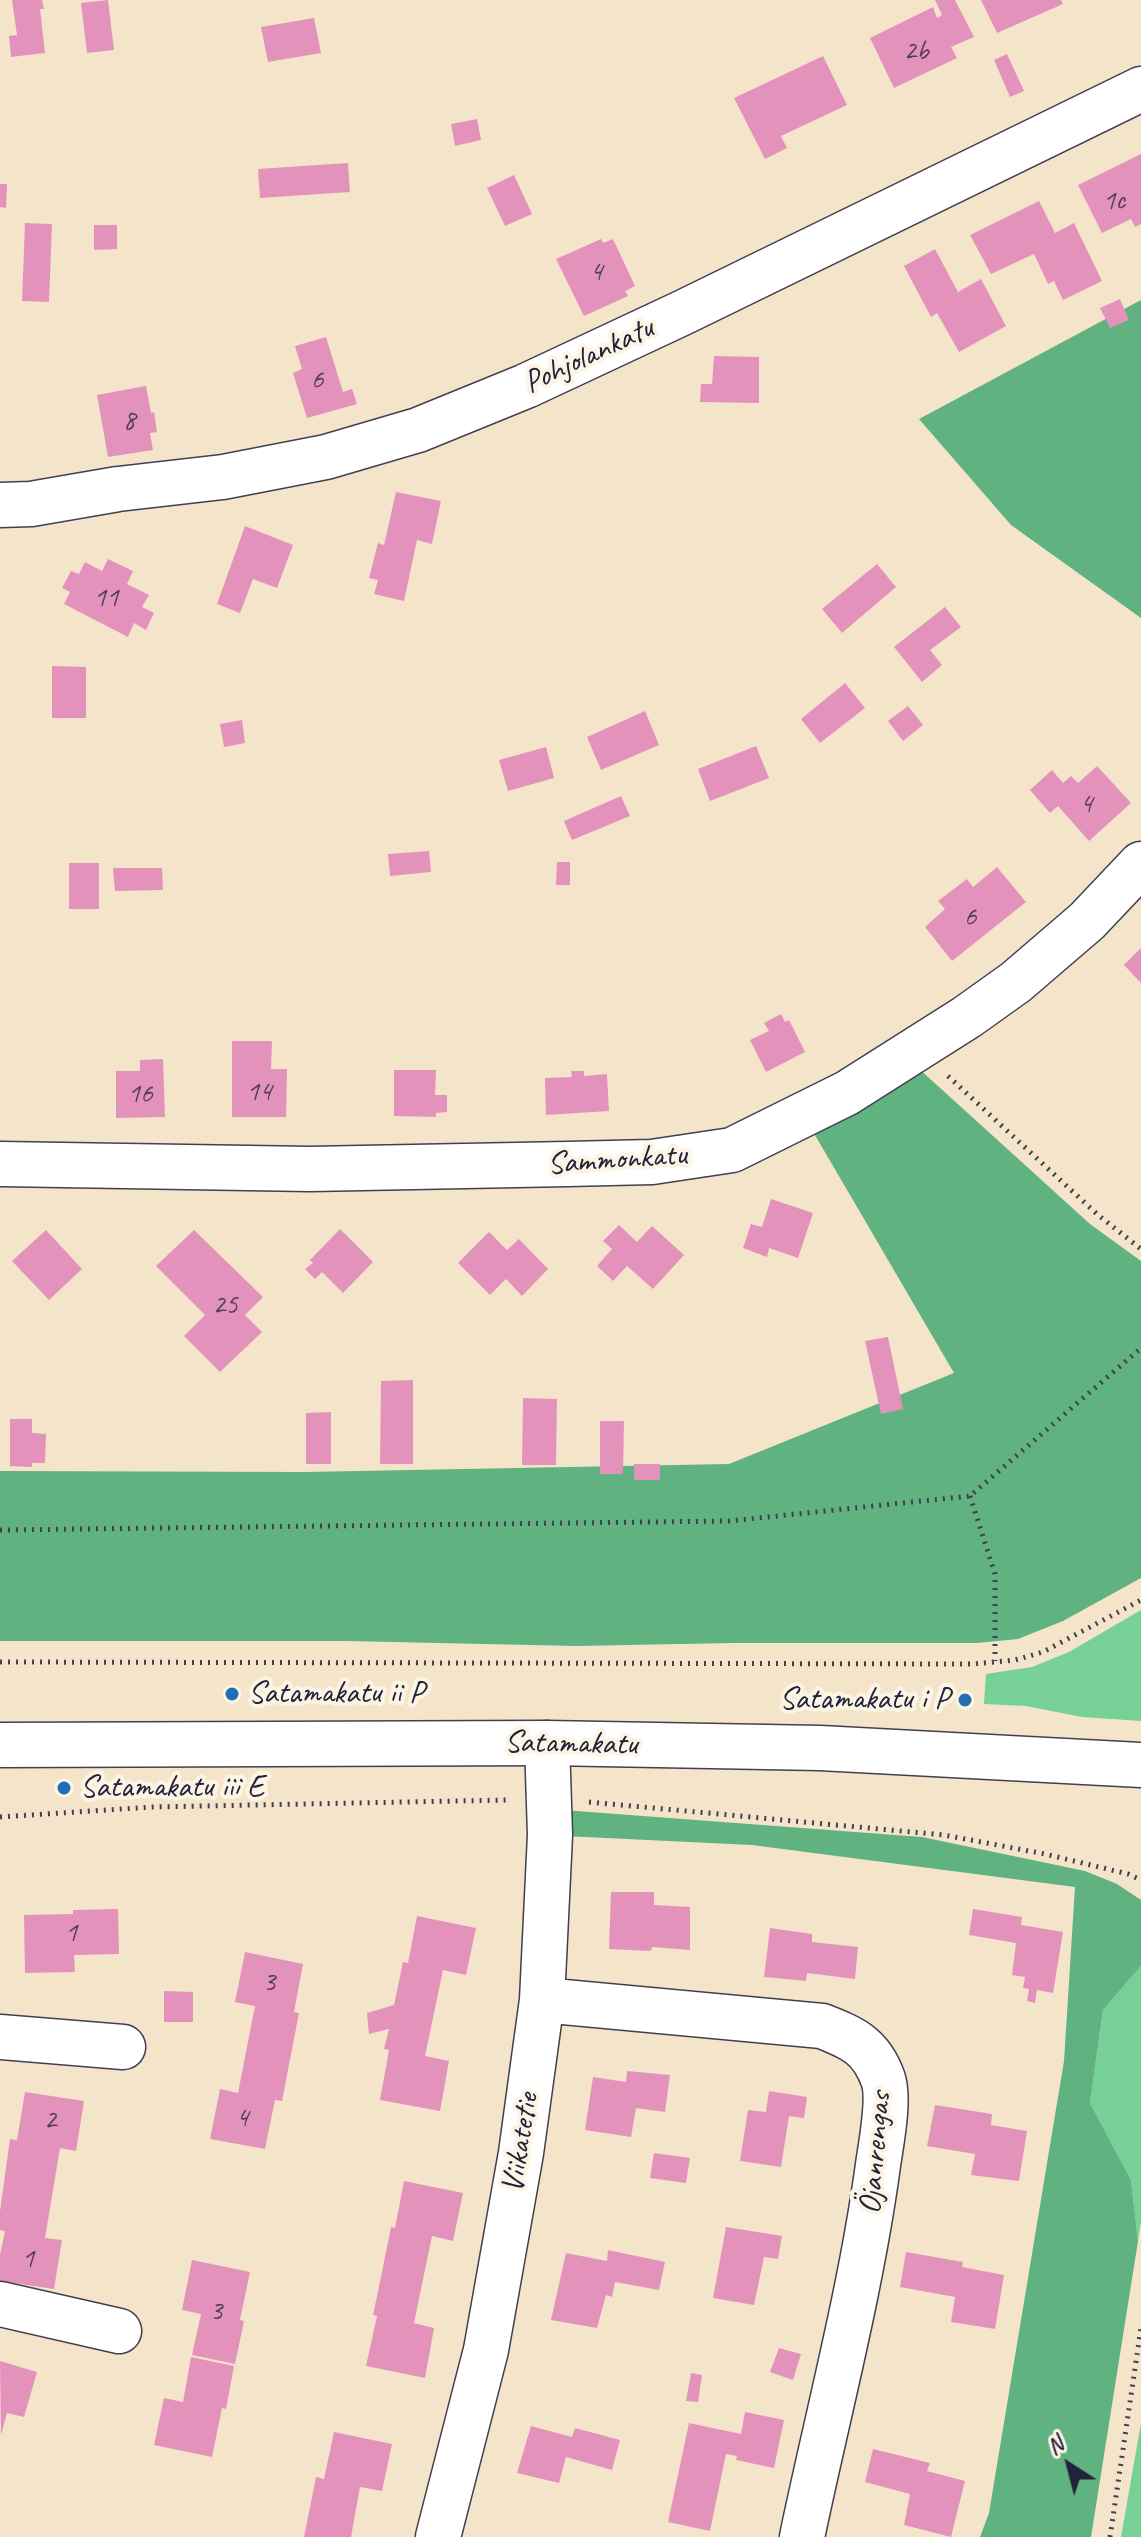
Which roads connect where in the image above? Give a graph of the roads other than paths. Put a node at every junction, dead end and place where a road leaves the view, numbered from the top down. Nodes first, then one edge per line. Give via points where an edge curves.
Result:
1 (1141, 89) edge
2 (0, 505) edge
3 (1141, 864) edge
4 (0, 1164) edge
5 (547, 1743) junction
6 (0, 1745) edge
7 (1141, 1765) edge
8 (542, 2000) junction
9 (0, 2037) edge
10 (123, 2047) dead end
11 (0, 2304) edge
12 (119, 2331) dead end
13 (438, 2537) edge
14 (802, 2537) edge

1 - 2 street, Pohjolankatu via 682,313 418,430 326,457 223,477
3 - 4 street, Sammonkatu via 1087,921 1016,982 847,1093 732,1150 652,1162 310,1169
5 - 6 street, Satamakatu
5 - 7 street, Satamakatu via 820,1748
5 - 8 street, Viikatetie via 550,1835
8 - 13 street, Viikatetie via 486,2350
8 - 14 street, Öjanrengas via 822,2026 855,2039 875,2059 885,2084 868,2237
9 - 10 street
11 - 12 street

